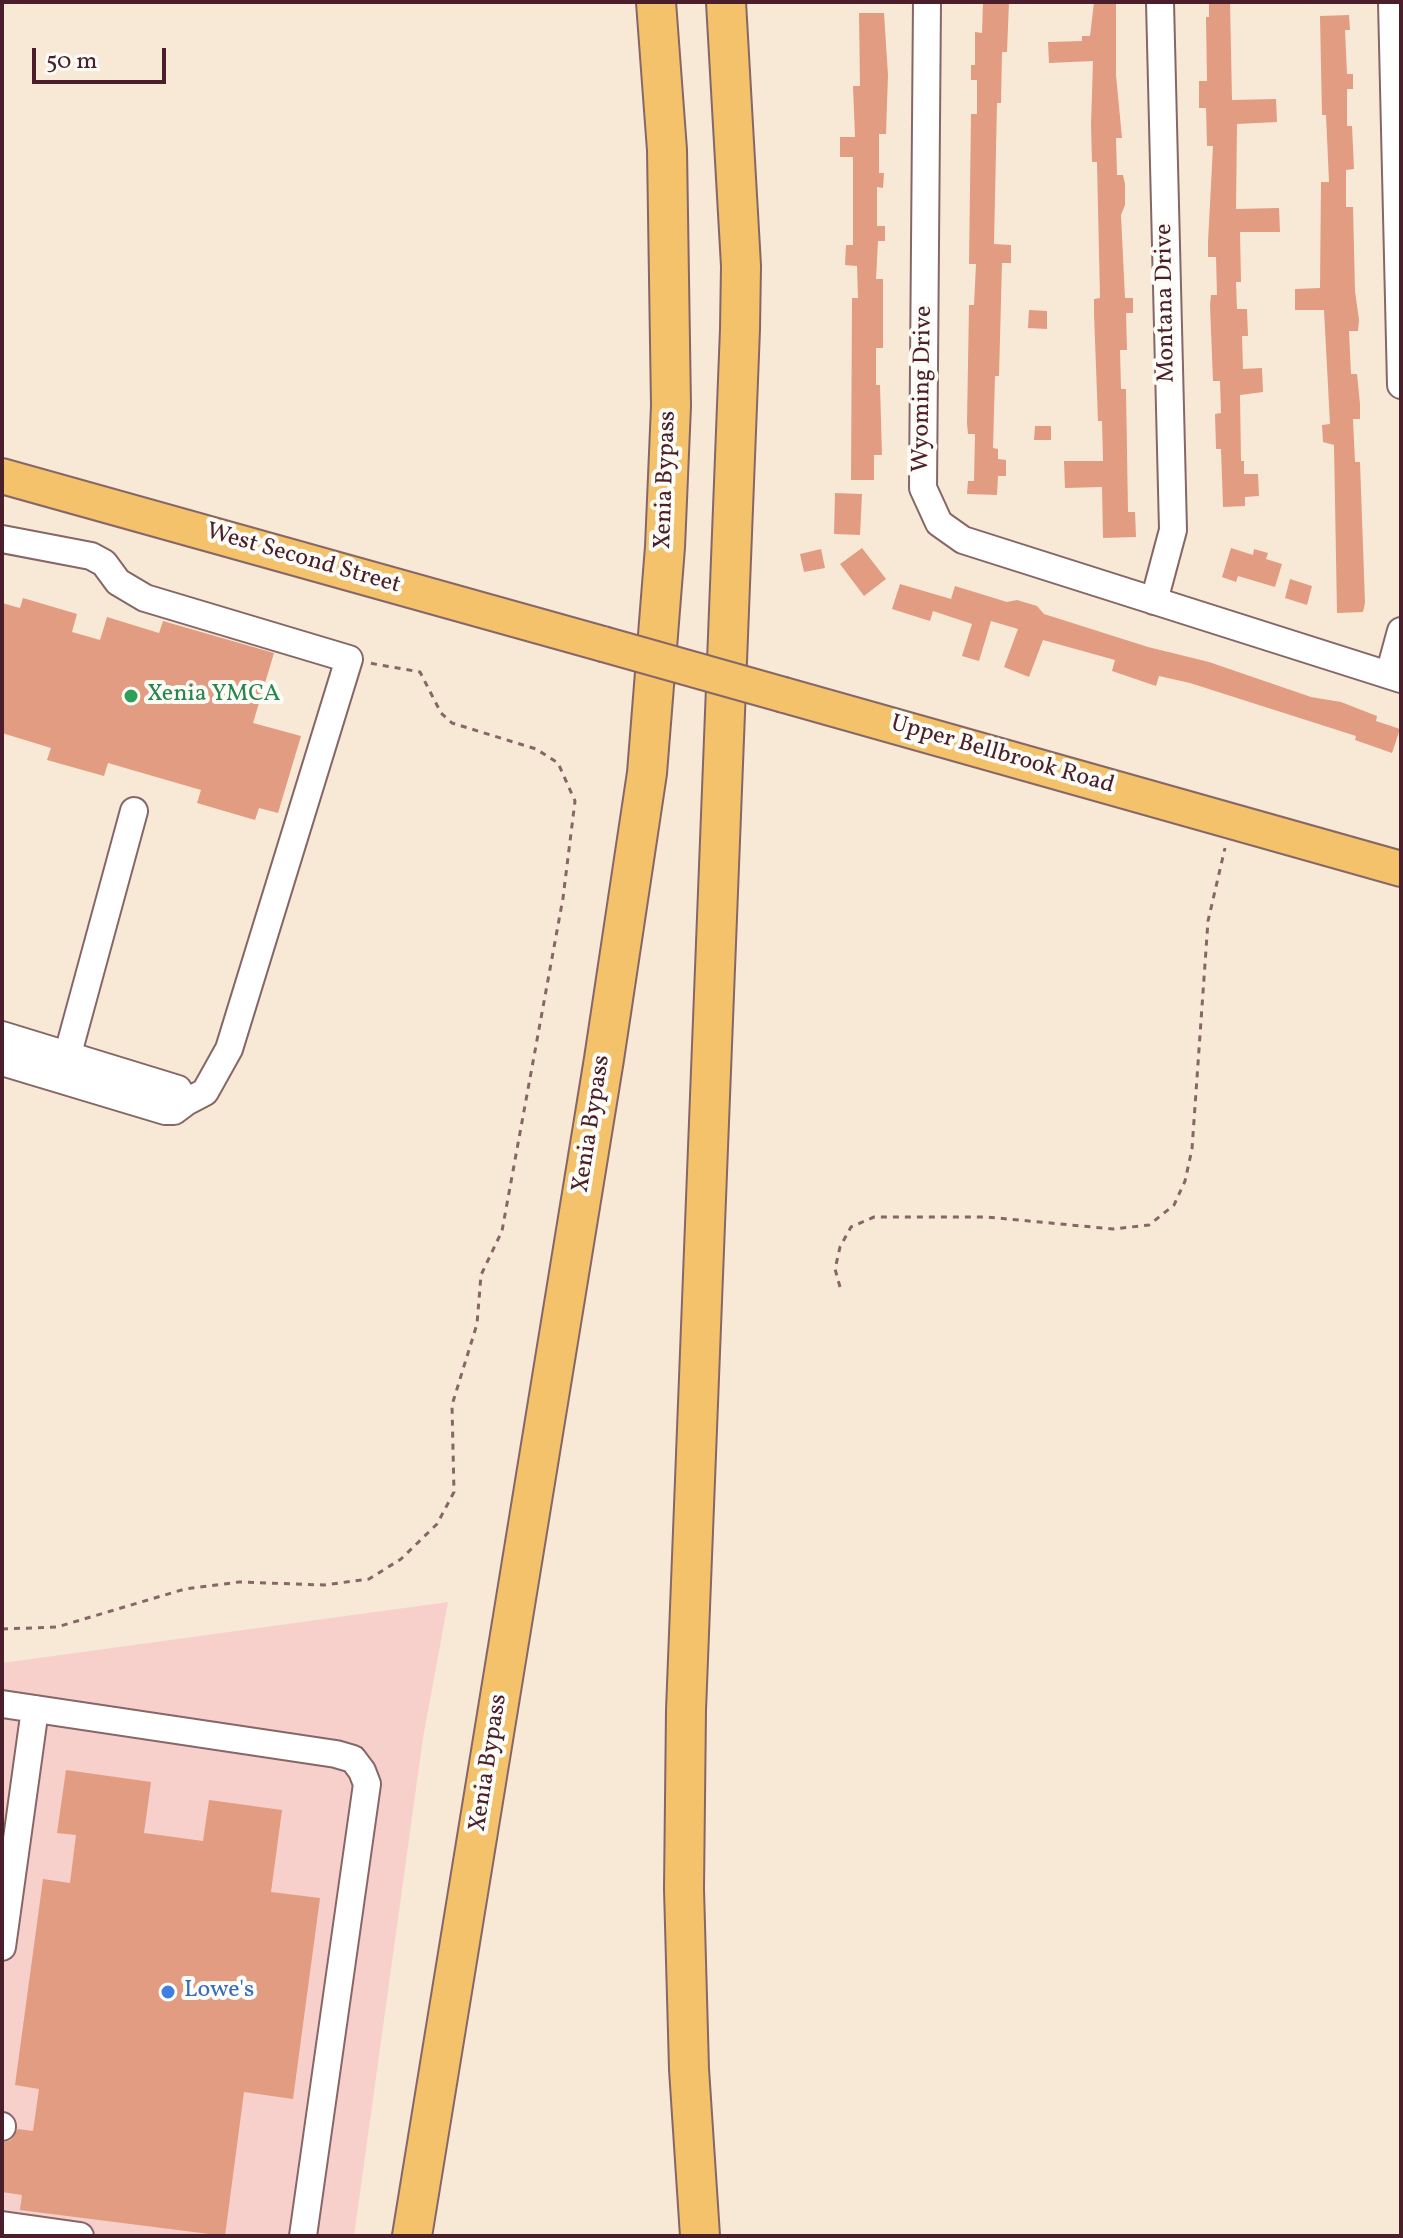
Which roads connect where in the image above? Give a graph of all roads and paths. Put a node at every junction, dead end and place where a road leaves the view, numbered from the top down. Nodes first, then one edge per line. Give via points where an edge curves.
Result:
1 (656, 2) edge
2 (726, 2) edge
3 (927, 2) edge
4 (1160, 2) edge
5 (1392, 2) edge
6 (1401, 385) edge
7 (2, 476) edge
8 (2, 539) edge
9 (1154, 601) junction
10 (1401, 631) edge
11 (603, 644) joint
12 (349, 659) junction
13 (1395, 677) edge
14 (134, 811) dead end
15 (1232, 821) junction
16 (1401, 869) edge
17 (2, 1035) edge
18 (68, 1053) junction
19 (2, 1062) edge
20 (61, 1079) junction
21 (186, 1102) junction
22 (840, 1287) dead end
23 (2, 1629) edge
24 (2, 1704) edge
25 (35, 1709) junction
26 (481, 1817) junction
27 (2, 1947) edge
28 (2, 2225) edge
29 (80, 2236) edge
30 (303, 2236) edge
31 (397, 2236) edge
32 (412, 2236) edge
33 (700, 2236) edge

1 - 26 highway, Xenia Bypass via 668,166 671,406 647,773
2 - 33 highway via 741,254 739,358 686,1710 684,1889
3 - 9 street, Wyoming Drive via 923,488 928,505 939,523 963,540
4 - 9 street, Montana Drive via 1173,530
5 - 6 street
7 - 11 main road, West Second Street
8 - 12 street via 91,556 145,598
9 - 13 street, Wyoming Drive
10 - 13 street
11 - 15 main road, Upper Bellbrook Road, bridge
12 - 21 street via 229,1049 205,1092
12 - 23 path via 420,672 441,713 452,723 536,749 558,763 575,801 563,898 502,1231 481,1275 477,1324 452,1405 454,1492 437,1524 401,1559 369,1579 324,1585 239,1582 185,1589 57,1627
14 - 18 street
15 - 16 main road, Upper Bellbrook Road
15 - 22 path via 1208,921 1192,1149 1174,1205 1149,1225 1113,1229 987,1217 874,1217 851,1227 840,1247 835,1269
17 - 18 street
18 - 20 street
18 - 21 street via 178,1089
19 - 20 street
20 - 21 street via 165,1111
24 - 25 street
25 - 27 street
25 - 30 street via 336,1754 353,1759 362,1771 367,1784
26 - 31 highway via 439,1999
26 - 32 highway, Xenia Bypass
28 - 29 street

